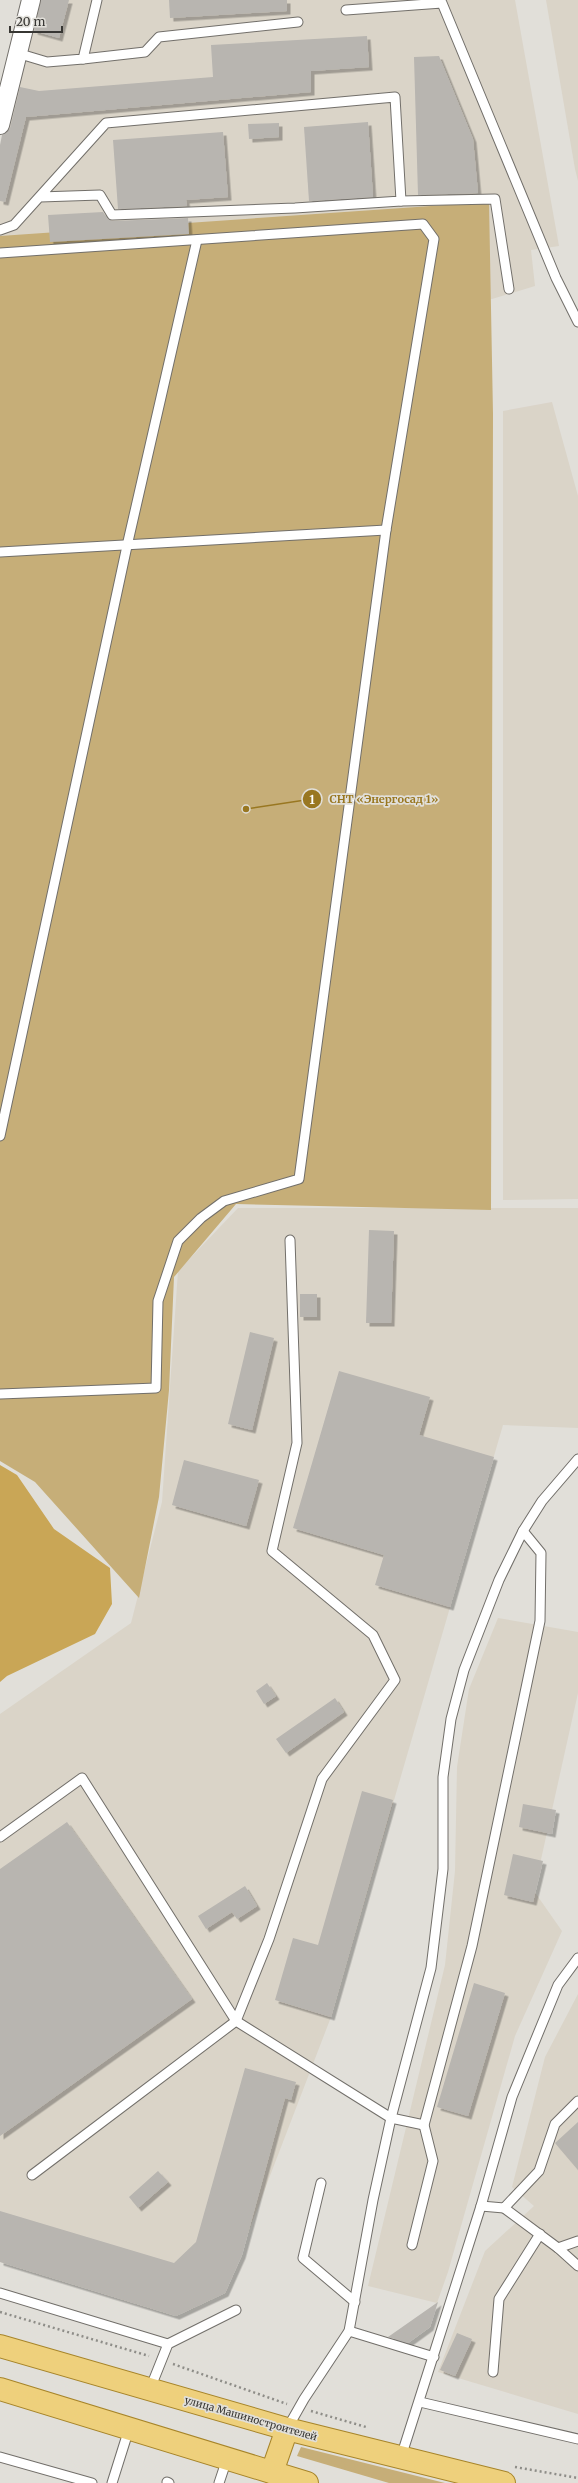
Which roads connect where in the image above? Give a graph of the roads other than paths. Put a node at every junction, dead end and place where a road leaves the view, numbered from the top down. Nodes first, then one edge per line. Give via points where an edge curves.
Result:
1 (31, 0) edge
2 (97, 0) edge
3 (346, 10) dead end
4 (298, 22) dead end
5 (17, 53) junction
6 (83, 59) junction
7 (0, 125) edge
8 (40, 197) junction
9 (401, 201) junction
10 (0, 230) edge
11 (197, 240) junction
12 (0, 253) edge
13 (509, 289) dead end
14 (578, 322) edge
15 (386, 530) junction
16 (127, 546) junction
17 (0, 552) edge
18 (0, 1136) edge
19 (290, 1240) dead end
20 (0, 1394) edge
21 (578, 1459) edge
22 (523, 1531) junction
23 (0, 1837) edge
24 (578, 1958) edge
25 (236, 2021) junction
26 (578, 2101) edge
27 (391, 2118) junction
28 (424, 2125) junction
29 (32, 2174) dead end
30 (321, 2183) dead end
31 (481, 2206) junction
32 (504, 2208) junction
33 (540, 2234) junction
34 (578, 2241) edge
35 (412, 2245) dead end
36 (558, 2248) junction
37 (578, 2266) edge
38 (0, 2292) edge
39 (355, 2302) junction
40 (236, 2310) dead end
41 (349, 2331) junction
42 (168, 2344) junction
43 (0, 2346) edge
44 (434, 2356) junction
45 (493, 2372) dead end
46 (0, 2389) edge
47 (150, 2389) junction
48 (420, 2402) junction
49 (129, 2429) junction
50 (287, 2429) junction
51 (578, 2439) edge
52 (0, 2457) edge
53 (401, 2457) junction
54 (227, 2459) junction
55 (272, 2472) junction
56 (92, 2483) edge
57 (112, 2483) edge
58 (219, 2483) edge
59 (307, 2483) edge
60 (504, 2483) edge

1 - 5 street
2 - 6 lane
3 - 14 lane via 442,3 556,278
4 - 6 lane via 159,37 145,52
5 - 6 lane via 47,62
5 - 7 street
8 - 9 lane via 100,195 112,215
8 - 9 lane via 106,124 395,98
8 - 10 lane via 14,225
9 - 13 lane via 495,199
11 - 12 lane
11 - 15 lane via 423,224 434,239
11 - 16 lane
15 - 16 lane
15 - 20 lane via 299,1179 224,1201 201,1218 178,1241 158,1301 156,1388
16 - 17 lane
16 - 18 lane
19 - 25 lane via 297,1442 272,1551 374,1635 395,1680 322,1779 269,1939
21 - 22 lane via 542,1501
22 - 27 lane via 499,1580 464,1670 451,1719 443,1777 443,1869 431,1968
22 - 28 lane via 540,1553 540,1621 472,1946
23 - 25 lane via 82,1778
24 - 31 lane via 558,1985 512,2097
25 - 27 lane
25 - 29 lane
26 - 32 lane via 555,2124 539,2171
27 - 28 lane
27 - 39 lane
28 - 35 lane via 433,2161
30 - 39 lane via 303,2258
31 - 32 lane
31 - 44 lane
32 - 33 lane
33 - 36 lane
33 - 45 lane via 499,2299
34 - 36 lane
36 - 37 lane
38 - 42 lane
39 - 41 lane
40 - 42 lane
41 - 44 lane
41 - 50 lane
42 - 47 lane
43 - 47 main road, улица Машиностроителей
44 - 48 lane
46 - 49 main road
47 - 50 main road, улица Машиностроителей
48 - 51 lane
48 - 53 lane
49 - 54 main road
49 - 57 lane
50 - 53 main road, улица Машиностроителей
50 - 55 main road
52 - 56 lane
53 - 60 main road, улица Машиностроителей
54 - 55 main road
54 - 58 lane
55 - 59 main road

